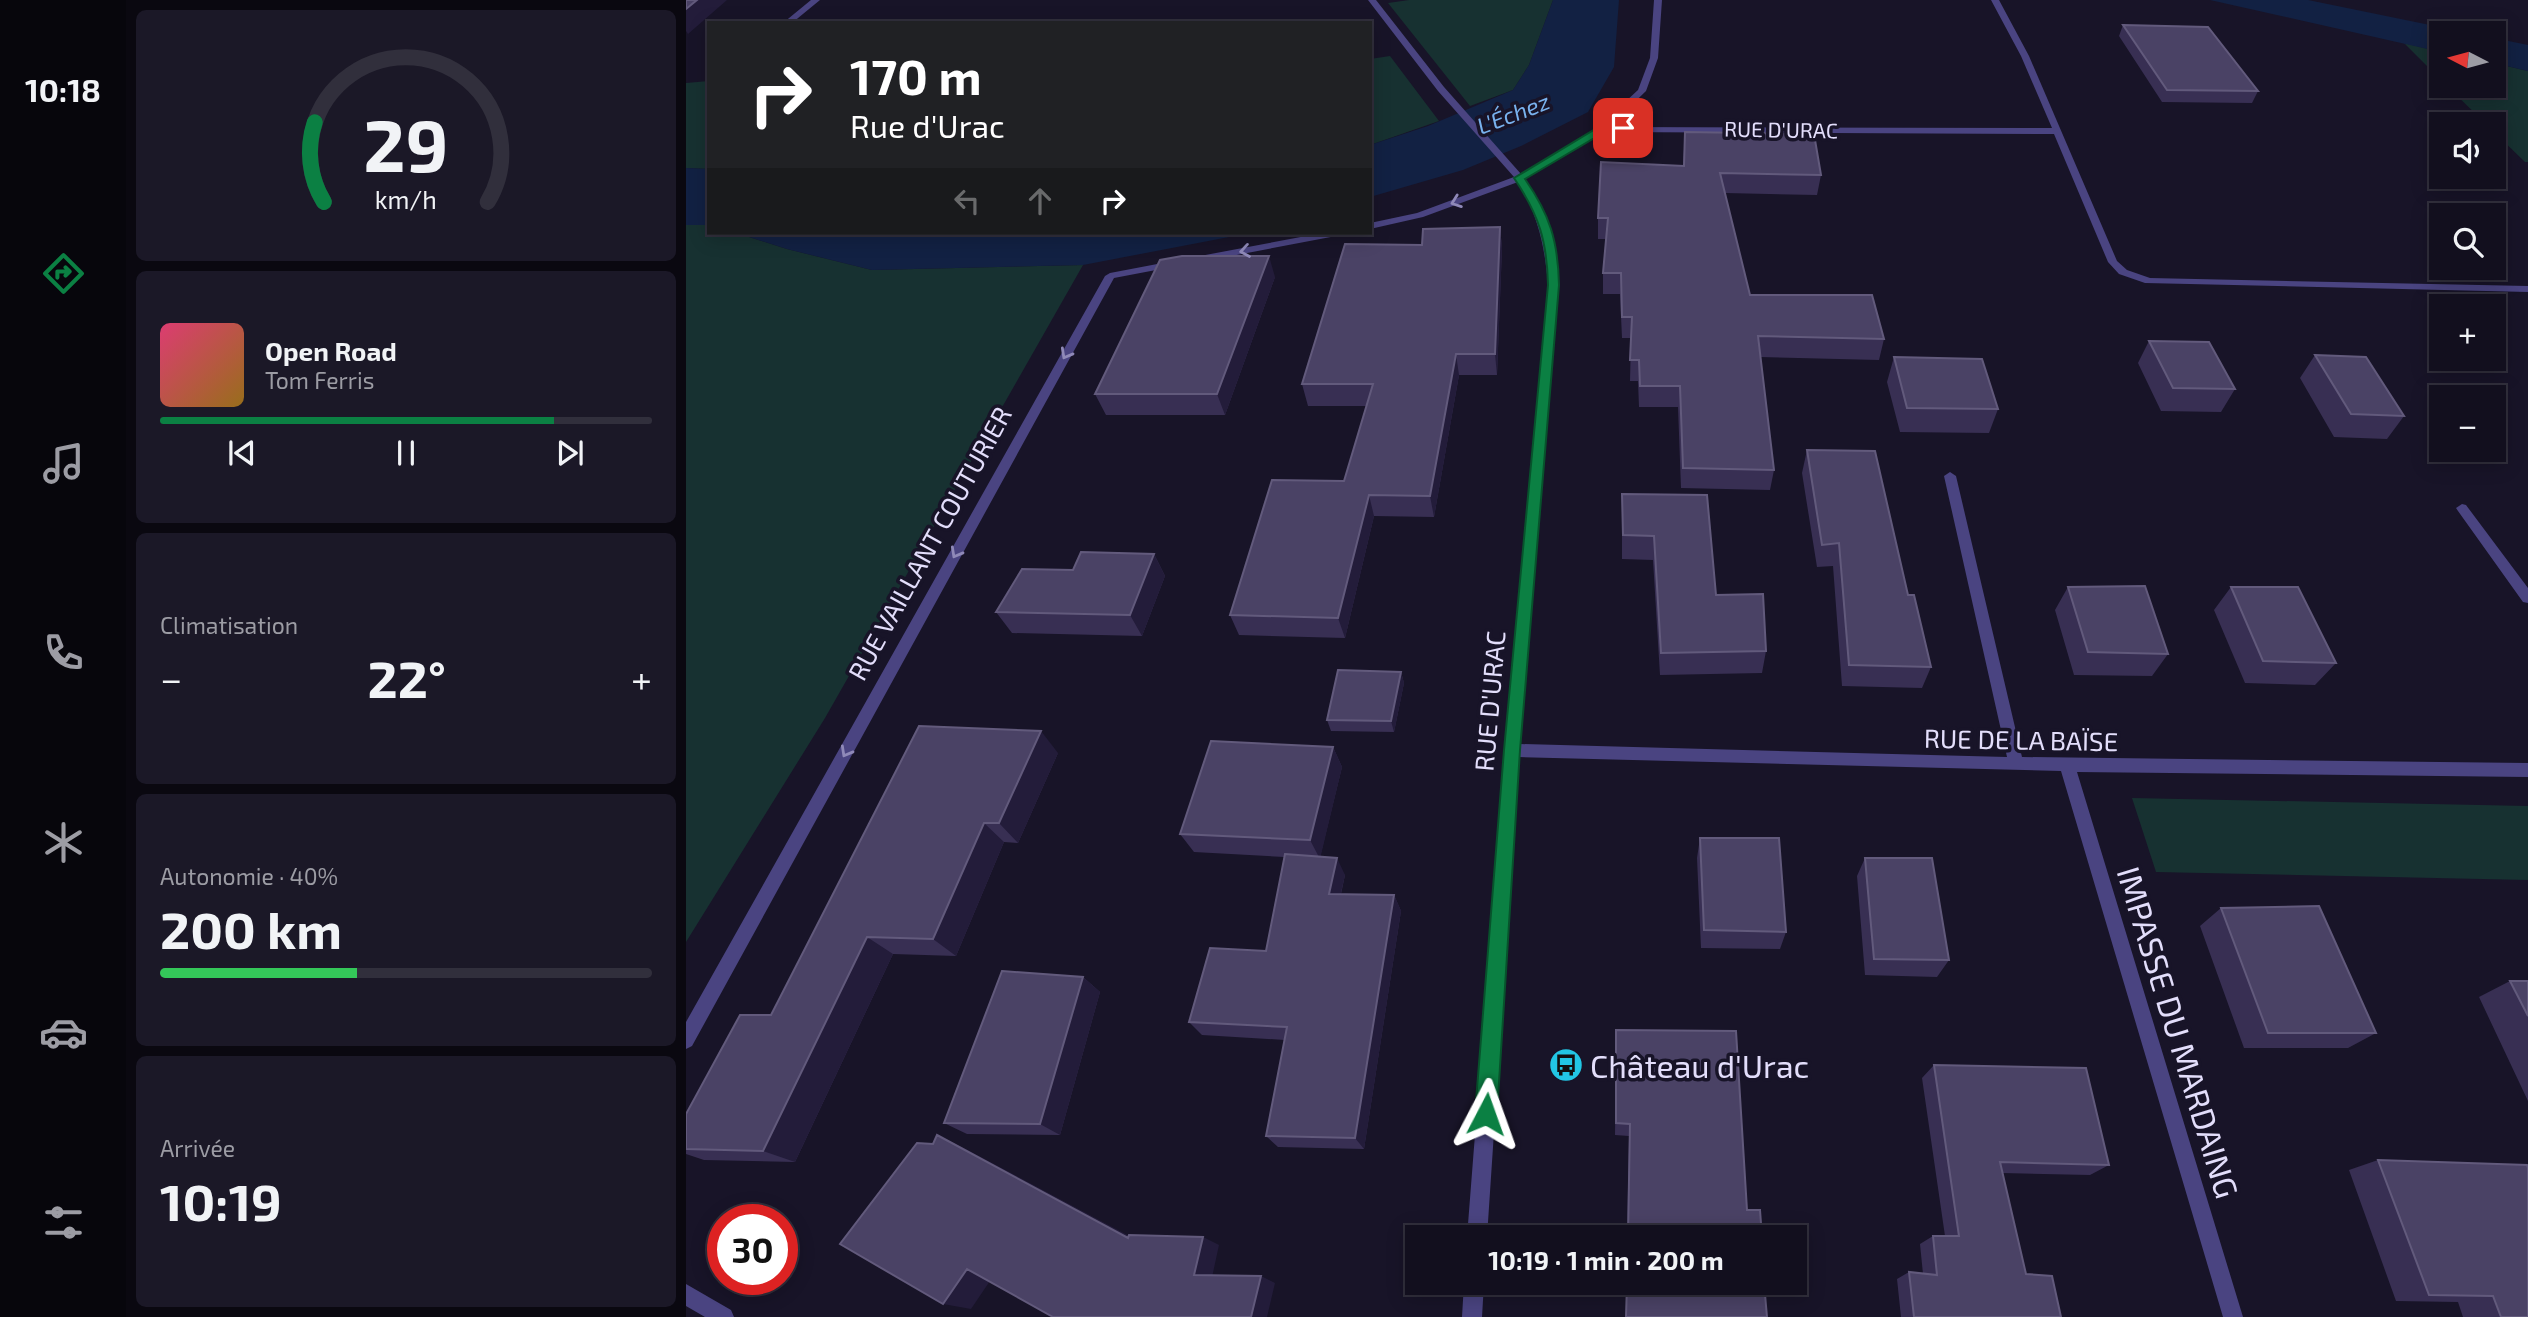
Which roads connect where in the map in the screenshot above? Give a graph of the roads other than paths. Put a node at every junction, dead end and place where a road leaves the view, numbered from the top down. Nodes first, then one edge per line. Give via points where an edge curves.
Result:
1 (816, 0) edge
2 (1372, 0) edge
3 (1658, 0) edge
4 (1996, 0) edge
5 (790, 21) edge
6 (1600, 130) junction
7 (2056, 131) junction
8 (1520, 178) junction
9 (1372, 226) edge
10 (1325, 235) edge
11 (2528, 289) edge
12 (1950, 476) dead end
13 (2462, 508) dead end
14 (2528, 598) edge
15 (1512, 750) junction
16 (2016, 763) junction
17 (2067, 765) junction
18 (2528, 771) edge
19 (686, 1040) edge
20 (1478, 1225) edge
21 (686, 1294) edge
22 (1473, 1295) edge
23 (724, 1317) edge
24 (1472, 1317) edge
25 (2234, 1317) edge

1 - 5 street
2 - 8 street, RUE D'URAC via 1449,99
3 - 6 street via 1654,58 1642,91
4 - 7 street
6 - 7 street, RUE D'URAC
6 - 8 street, RUE D'URAC
7 - 11 street via 2113,262 2123,272 2149,281
8 -> 9 street via 1420,215
8 - 15 street, RUE D'URAC via 1539,207 1553,254 1553,285
10 -> 19 street, RUE VAILLANT COUTURIER via 1110,276
12 - 16 street
13 - 14 street
15 - 16 street, RUE DE LA BAÏSE
15 - 20 street, RUE D'URAC
16 - 17 street, RUE DE LA BAÏSE
17 - 18 street, RUE DE LA BAÏSE
17 - 25 street, IMPASSE DU MARDAING
21 - 23 street
22 - 24 street

